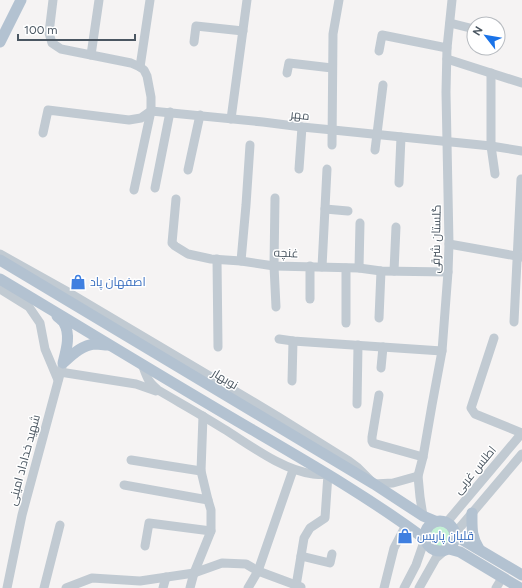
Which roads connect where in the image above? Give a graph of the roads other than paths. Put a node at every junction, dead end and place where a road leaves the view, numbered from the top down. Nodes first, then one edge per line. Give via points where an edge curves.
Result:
1 (21, 0) edge
2 (53, 0) edge
3 (99, 0) edge
4 (150, 0) edge
5 (247, 0) edge
6 (339, 0) edge
7 (452, 0) edge
8 (450, 23) junction
9 (466, 27) edge
10 (242, 30) junction
11 (0, 42) edge
12 (194, 42) dead end
13 (447, 48) junction
14 (379, 51) dead end
15 (91, 55) junction
16 (447, 59) junction
17 (140, 67) junction
18 (332, 68) junction
19 (287, 73) dead end
20 (492, 73) junction
21 (522, 83) edge
22 (383, 85) dead end
23 (152, 111) junction
24 (170, 112) junction
25 (200, 115) junction
26 (231, 119) junction
27 (302, 127) junction
28 (333, 130) junction
29 (43, 133) dead end
30 (377, 134) junction
31 (401, 137) junction
32 (447, 142) junction
33 (250, 145) dead end
34 (332, 145) dead end
35 (492, 146) junction
36 (375, 150) dead end
37 (522, 151) edge
38 (299, 169) dead end
39 (327, 169) dead end
40 (188, 170) dead end
41 (495, 174) dead end
42 (521, 179) dead end
43 (399, 182) dead end
44 (155, 188) dead end
45 (134, 190) dead end
46 (176, 198) dead end
47 (275, 198) dead end
48 (325, 209) junction
49 (348, 211) dead end
50 (360, 223) dead end
51 (396, 227) dead end
52 (450, 244) junction
53 (0, 254) edge
54 (520, 257) edge
55 (217, 259) junction
56 (0, 260) edge
57 (241, 261) junction
58 (274, 266) junction
59 (310, 266) junction
60 (322, 267) junction
61 (346, 268) junction
62 (359, 268) junction
63 (381, 271) junction
64 (394, 271) junction
65 (448, 272) junction
66 (0, 279) edge
67 (0, 289) edge
68 (66, 296) junction
69 (310, 299) dead end
70 (276, 307) dead end
71 (51, 310) junction
72 (380, 318) dead end
73 (514, 322) dead end
74 (346, 323) dead end
75 (129, 333) junction
76 (494, 338) dead end
77 (279, 339) dead end
78 (293, 341) junction
79 (358, 345) junction
80 (111, 346) junction
81 (218, 347) dead end
82 (383, 347) junction
83 (442, 351) junction
84 (142, 364) junction
85 (382, 368) dead end
86 (61, 372) junction
87 (188, 372) junction
88 (292, 381) dead end
89 (178, 385) junction
90 (165, 394) junction
91 (379, 395) dead end
92 (357, 404) dead end
93 (203, 416) junction
94 (522, 433) edge
95 (522, 454) edge
96 (423, 458) junction
97 (131, 460) dead end
98 (293, 470) junction
99 (201, 471) junction
100 (328, 474) junction
101 (418, 476) junction
102 (374, 484) junction
103 (124, 485) dead end
104 (208, 500) junction
105 (472, 513) junction
106 (423, 516) junction
107 (435, 521) junction
108 (447, 522) junction
109 (60, 525) dead end
110 (406, 525) junction
111 (211, 531) junction
112 (456, 534) junction
113 (425, 539) junction
114 (145, 546) dead end
115 (480, 549) junction
116 (447, 550) junction
117 (332, 554) dead end
118 (301, 556) junction
119 (258, 570) junction
120 (194, 573) junction
121 (522, 575) edge
122 (166, 576) junction
123 (502, 578) junction
124 (299, 587) edge
125 (7, 588) edge
126 (44, 588) edge
127 (66, 588) edge
128 (163, 588) edge
129 (190, 588) edge
130 (248, 588) edge
131 (384, 588) edge
132 (404, 588) edge
133 (419, 588) edge
134 (496, 588) edge
135 (520, 588) edge

1 - 11 main road
2 - 15 street via 49,33 52,43 61,49
3 - 15 street
4 - 17 street
5 - 10 street
6 - 18 street via 333,34
7 - 8 street, گلستان شرقی
8 - 9 street
8 - 13 street, گلستان شرقی
10 - 12 street via 196,26
10 - 26 street
13 - 14 street via 382,35
13 - 16 street, گلستان شرقی
15 - 17 street
16 - 20 street
16 - 32 street, گلستان شرقی
17 - 23 street via 147,76
18 - 19 street via 289,63
18 - 28 street
20 - 21 street
20 - 35 street
22 - 30 street
23 - 24 street, مهر
23 - 29 street via 141,118 129,120 48,110
23 - 45 street
24 - 25 street, مهر
24 - 44 street
25 - 26 street, مهر
25 - 40 street
26 - 27 street, مهر
27 - 28 street, مهر
27 - 38 street
28 - 30 street, مهر
28 - 34 street
30 - 31 street, مهر
30 - 36 street
31 - 32 street, مهر
31 - 43 street
32 - 35 street, مهر
32 - 52 street, گلستان شرقی
33 - 57 street
35 - 37 street, مهر
35 - 41 street
39 - 48 street
42 - 54 street
46 - 55 street, غنچه via 172,242 188,254
47 - 58 street
48 - 49 street
48 - 60 street
50 - 62 street
51 - 64 street
52 - 54 street
52 - 65 street, گلستان شرقی
53 - 68 street
54 - 73 street
55 - 57 street, غنچه
55 - 81 street
56 - 68 main road, نوبهار
57 - 58 street, غنچه
58 - 59 street, غنچه
58 - 70 street
59 - 60 street, غنچه
59 - 69 street
60 - 61 street, غنچه
61 - 62 street, غنچه
61 - 74 street
62 - 63 street, غنچه
63 - 64 street, غنچه
63 - 72 street
64 - 65 street, غنچه
65 - 83 street, گلستان شرقی
66 - 71 main road
67 - 86 street via 29,307 40,323 45,349
68 - 75 main road, نوبهار
71 - 80 main road
71 - 86 main road via 65,323 68,335
75 - 87 main road, نوبهار
75 - 102 street via 277,416 349,461
76 - 94 street via 472,408 475,414
77 - 78 street
78 - 79 street
78 - 88 street
79 - 82 street
79 - 92 street
80 - 84 main road
80 - 86 main road via 93,344 79,350
82 - 83 street
82 - 85 street
83 - 96 street, گلستان شرقی
84 - 89 main road
84 - 90 street via 147,379
86 - 90 street via 136,384
86 - 125 street, شهید خداداد امینی via 22,515
87 - 89 main road via 187,382
87 - 102 main road, نوبهار
89 - 100 main road
90 - 93 street
91 - 96 street via 373,443
93 - 98 street
93 - 99 street
94 - 108 street, اطلس غربی
95 - 105 street, اطلس غربی
96 - 101 street, گلستان شرقی
97 - 99 street
98 - 100 street via 314,475
98 - 119 street
99 - 104 street
100 - 110 main road
100 - 118 street via 325,518 310,528 304,538
101 - 102 street via 393,483
101 - 106 street, گلستان شرقی
102 - 106 main road, نوبهار
103 - 104 street
104 - 111 street via 211,510
105 - 112 street, اطلس غربی
105 - 115 main road via 474,541
106 - 107 main road, نوبهار
107 - 108 main road
107 - 113 main road via 428,526
108 - 112 main road
109 - 126 street
110 - 113 main road
110 - 131 street via 394,548
111 - 114 street via 149,523
111 - 120 street
112 - 115 main road
112 - 116 main road via 454,544
113 - 116 main road via 432,549
113 - 132 street
115 - 121 main road
116 - 123 main road via 460,552
116 - 133 street via 436,558
117 - 118 street via 330,563
118 - 124 street
119 - 120 street via 246,564 222,563
119 - 124 street
119 - 130 street
120 - 122 street
120 - 129 street
122 - 127 street via 140,581 92,578
122 - 128 street
123 - 134 street
123 - 135 main road

